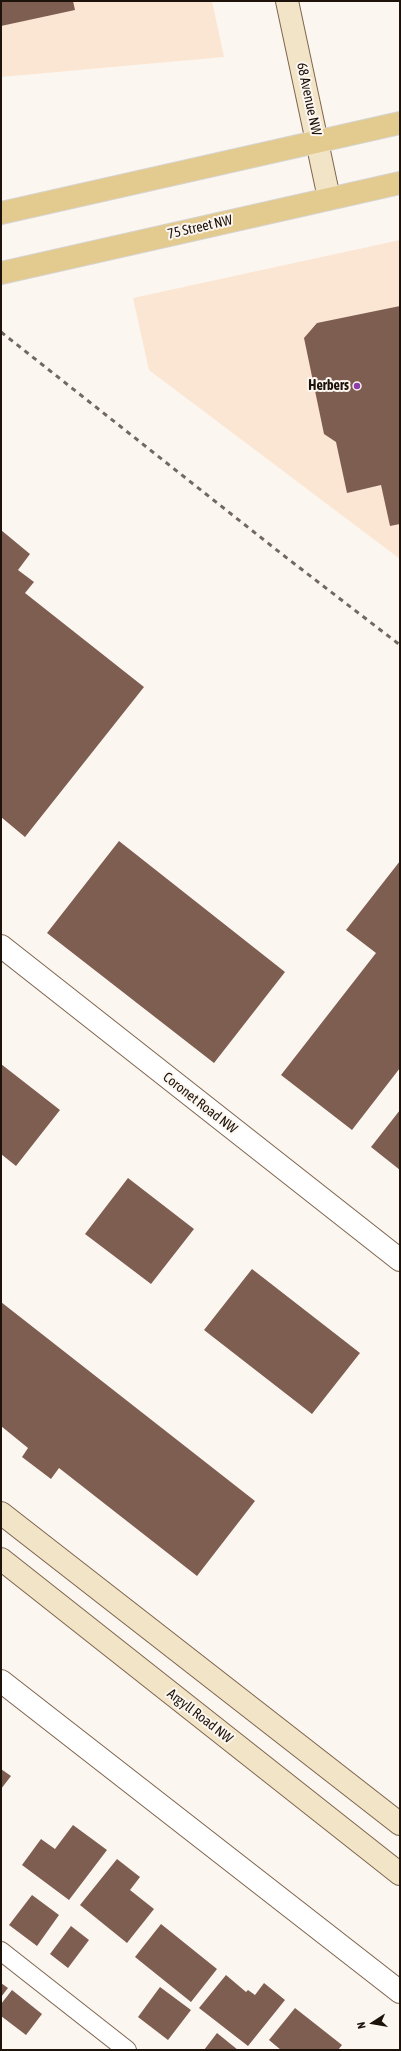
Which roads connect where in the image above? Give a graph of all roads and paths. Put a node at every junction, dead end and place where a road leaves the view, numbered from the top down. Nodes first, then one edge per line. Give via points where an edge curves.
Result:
1 (288, 1) edge
2 (400, 123) edge
3 (318, 141) junction
4 (400, 183) edge
5 (329, 198) junction
6 (1, 213) edge
7 (1, 273) edge
8 (1, 946) edge
9 (400, 1260) edge
10 (1, 1513) edge
11 (1, 1559) edge
12 (1, 1681) edge
13 (400, 1824) edge
14 (400, 1874) edge
15 (1, 1951) edge
16 (400, 1992) edge
17 (127, 2050) edge

1 - 3 main road, 68 Avenue NW
2 - 3 main road
3 - 5 main road, 68 Avenue NW
3 - 6 main road
4 - 5 main road, 75 Street NW
5 - 7 main road, 75 Street NW
8 - 9 street, Coronet Road NW
10 - 13 main road
11 - 14 main road, Argyll Road NW
12 - 16 street
15 - 17 lane

